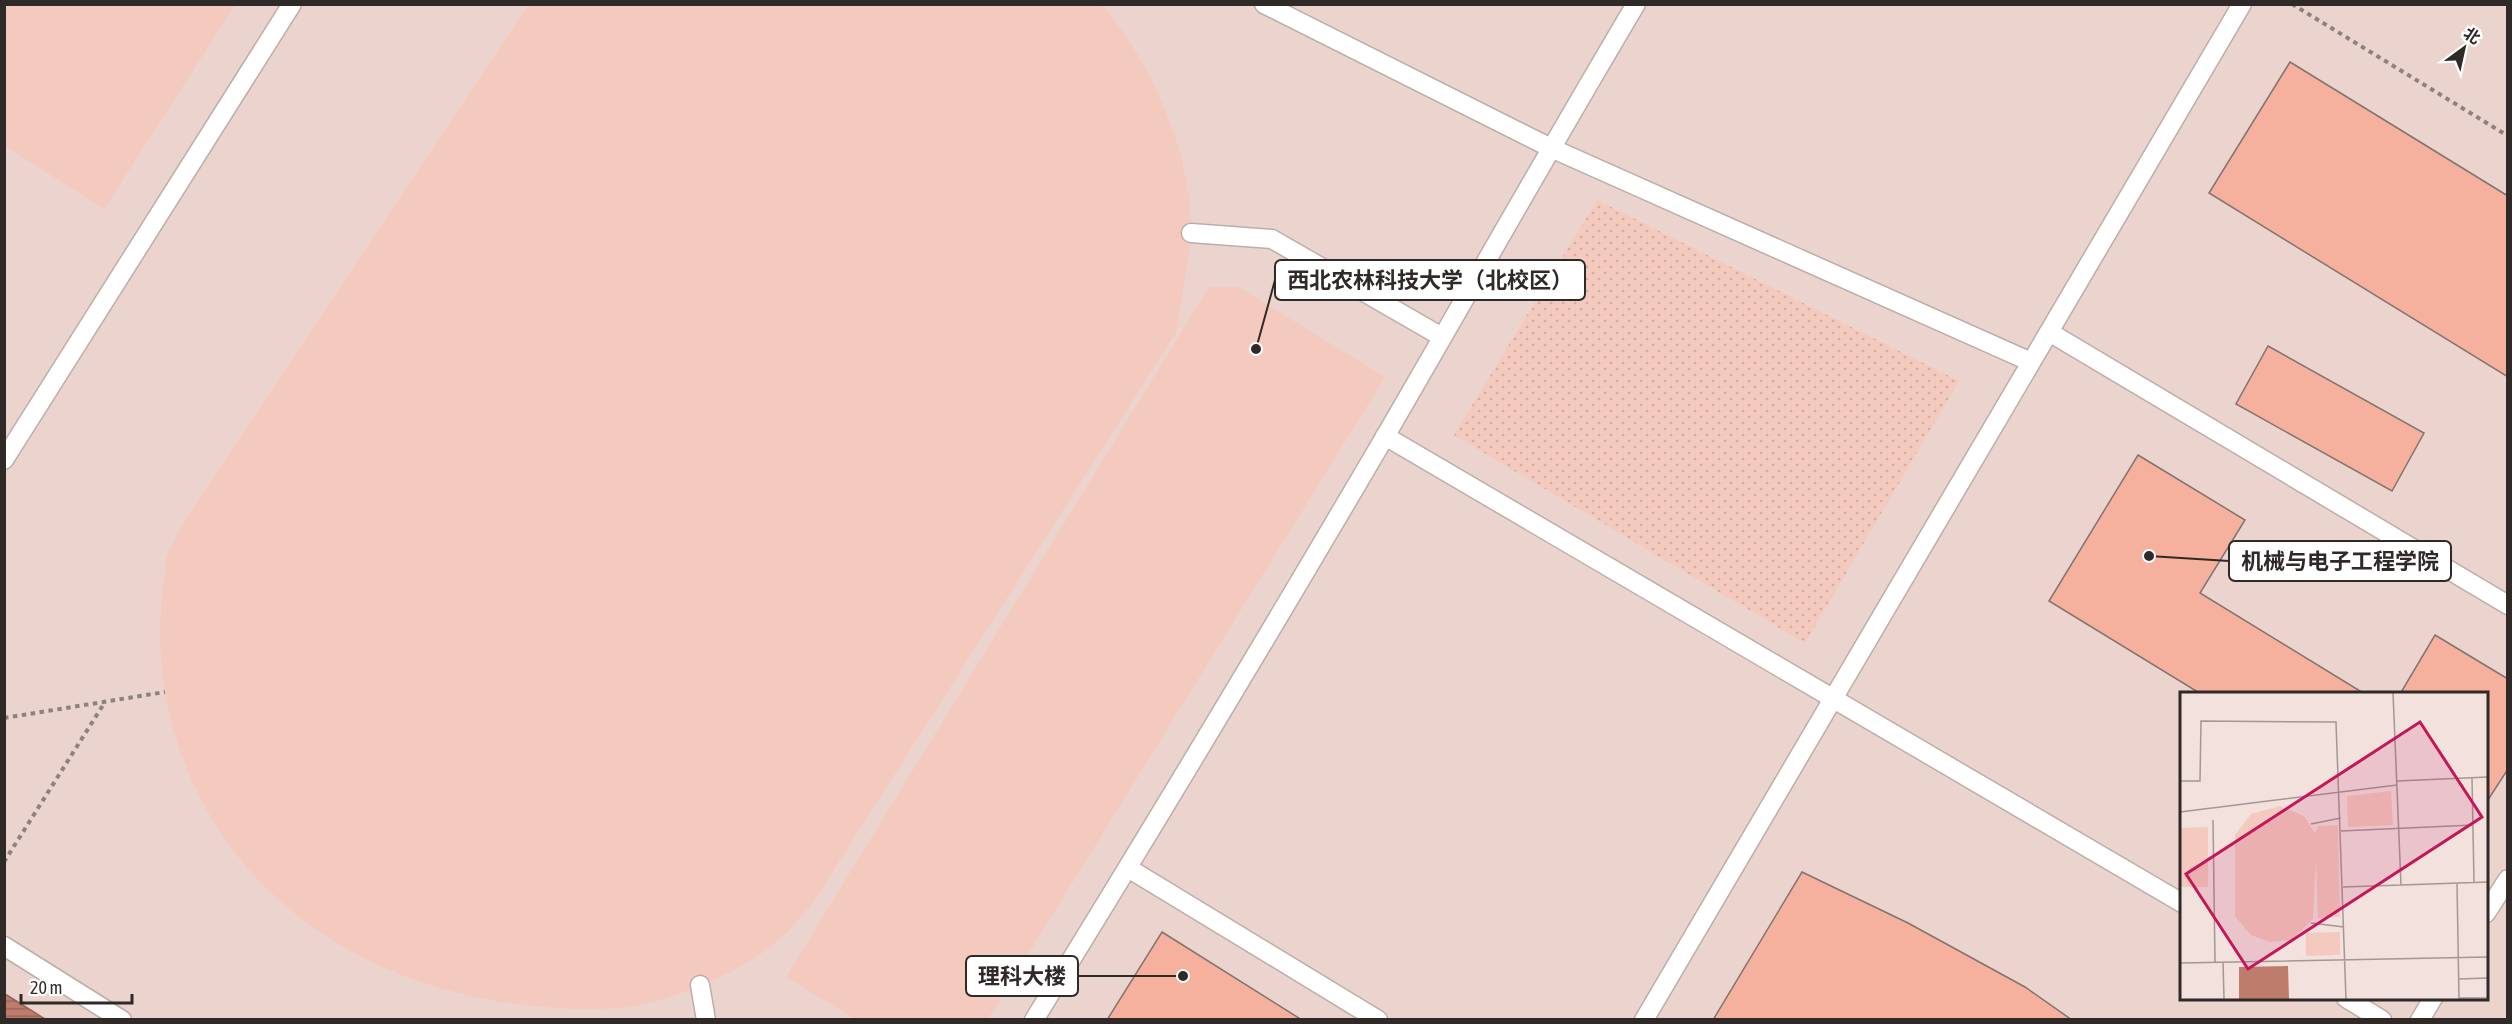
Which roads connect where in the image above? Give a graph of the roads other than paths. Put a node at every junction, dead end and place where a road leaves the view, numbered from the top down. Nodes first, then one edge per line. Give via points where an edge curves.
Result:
1 (292, 4) edge
2 (1264, 4) edge
3 (1636, 4) edge
4 (2242, 4) edge
5 (1551, 148) junction
6 (1191, 233) dead end
7 (2049, 332) junction
8 (1442, 337) junction
9 (2031, 362) junction
10 (1385, 436) junction
11 (4, 460) edge
12 (2508, 605) edge
13 (1832, 699) junction
14 (1128, 868) junction
15 (2508, 879) edge
16 (2180, 902) edge
17 (2488, 911) edge
18 (4, 946) edge
19 (700, 985) dead end
20 (2348, 1000) edge
21 (2432, 1000) edge
22 (122, 1020) edge
23 (706, 1020) edge
24 (1034, 1020) edge
25 (1378, 1020) edge
26 (1644, 1020) edge
27 (2382, 1020) edge
28 (2420, 1020) edge

1 - 11 lane
2 - 5 lane
3 - 5 lane
4 - 7 lane
5 - 8 lane
5 - 9 lane
6 - 8 lane via 1272,239
7 - 9 lane
7 - 12 lane
8 - 10 lane
9 - 13 lane
10 - 13 lane
10 - 14 lane
13 - 16 lane
13 - 26 lane
14 - 24 lane
14 - 25 lane
15 - 17 lane
18 - 22 lane
19 - 23 lane
20 - 27 lane
21 - 28 lane

